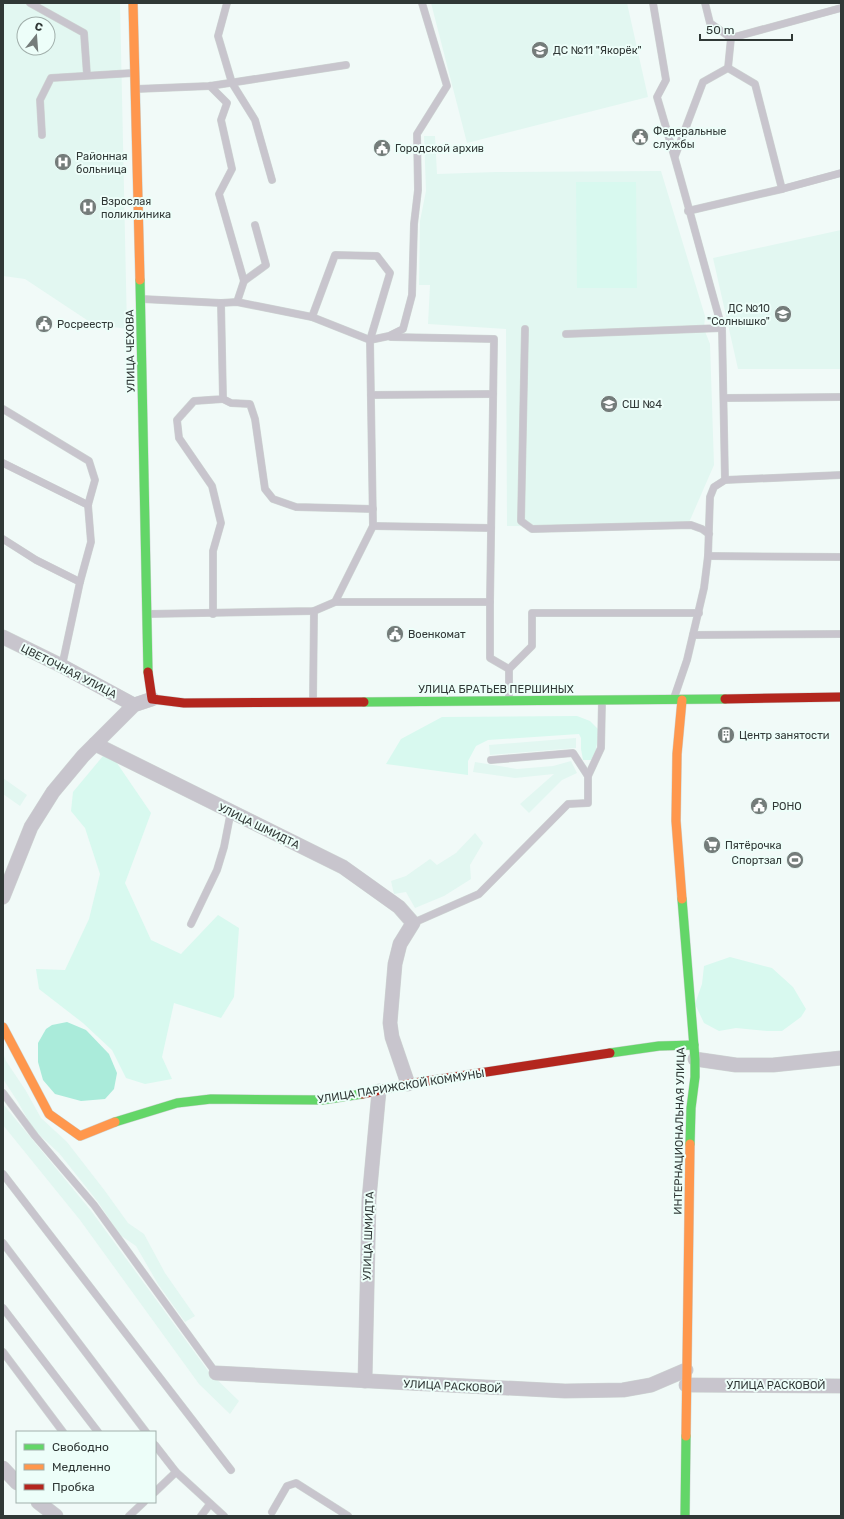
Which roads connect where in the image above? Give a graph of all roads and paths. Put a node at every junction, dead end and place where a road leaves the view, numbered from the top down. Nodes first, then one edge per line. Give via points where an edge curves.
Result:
1 (30, 3) edge
2 (133, 3) edge
3 (227, 3) edge
4 (422, 3) edge
5 (653, 3) edge
6 (704, 3) edge
7 (841, 8) edge
8 (731, 38) junction
9 (346, 65) dead end
10 (728, 68) junction
11 (135, 72) junction
12 (87, 75) junction
13 (232, 83) junction
14 (210, 86) junction
15 (135, 89) junction
16 (42, 135) dead end
17 (675, 156) junction
18 (841, 173) edge
19 (272, 180) dead end
20 (782, 189) junction
21 (688, 211) junction
22 (255, 225) dead end
23 (244, 281) junction
24 (141, 300) junction
25 (237, 302) junction
26 (221, 303) junction
27 (312, 317) junction
28 (722, 328) junction
29 (525, 329) dead end
30 (566, 334) dead end
31 (389, 336) junction
32 (370, 340) junction
33 (493, 394) junction
34 (371, 395) junction
35 (841, 397) edge
36 (724, 398) junction
37 (223, 399) junction
38 (3, 409) edge
39 (3, 463) edge
40 (841, 474) edge
41 (725, 480) junction
42 (88, 506) junction
43 (373, 509) junction
44 (373, 526) junction
45 (491, 528) junction
46 (708, 534) junction
47 (3, 539) edge
48 (708, 556) junction
49 (841, 557) edge
50 (80, 582) junction
51 (334, 602) junction
52 (490, 602) junction
53 (314, 611) junction
54 (698, 613) junction
55 (146, 614) junction
56 (213, 614) junction
57 (841, 634) edge
58 (694, 635) junction
59 (3, 638) edge
60 (62, 666) junction
61 (509, 669) junction
62 (841, 697) edge
63 (152, 699) junction
64 (509, 700) junction
65 (602, 700) junction
66 (678, 700) junction
67 (313, 702) junction
68 (134, 705) junction
69 (95, 744) junction
70 (491, 760) dead end
71 (588, 776) junction
72 (231, 812) junction
73 (3, 897) edge
74 (413, 923) junction
75 (191, 924) dead end
76 (3, 1027) edge
77 (695, 1052) junction
78 (841, 1058) edge
79 (408, 1084) junction
80 (379, 1091) junction
81 (3, 1093) edge
82 (3, 1174) edge
83 (3, 1243) edge
84 (3, 1308) edge
85 (3, 1352) edge
86 (686, 1370) junction
87 (216, 1373) joint
88 (365, 1382) junction
89 (686, 1385) junction
90 (841, 1386) edge
91 (63, 1431) edge
92 (97, 1431) edge
93 (145, 1431) edge
94 (156, 1445) edge
95 (3, 1468) edge
96 (231, 1470) dead end
97 (176, 1472) junction
98 (16, 1482) edge
99 (156, 1491) edge
100 (39, 1503) edge
101 (143, 1503) edge
102 (210, 1504) junction
103 (271, 1514) edge
104 (56, 1516) edge
105 (129, 1516) edge
106 (201, 1516) edge
107 (224, 1516) edge
108 (279, 1516) edge
109 (348, 1516) edge
110 (685, 1516) edge

1 - 12 lane via 84,33
2 - 11 street, УЛИЦА ЧЕХОВА
3 - 13 lane via 218,36
4 - 31 lane via 447,86 417,134 418,190 414,224 412,296 403,329
5 - 17 lane via 666,80 657,97
6 - 8 lane via 710,22
7 - 8 lane
8 - 10 lane
9 - 13 lane
10 - 17 lane via 703,82
10 - 20 lane via 754,84
11 - 12 lane
11 - 15 street, УЛИЦА ЧЕХОВА
12 - 16 lane via 51,78 40,100
13 - 14 lane
13 - 19 lane via 255,120
14 - 15 lane
14 - 23 lane via 227,102 221,120 232,168 219,194
15 - 24 street, УЛИЦА ЧЕХОВА
17 - 21 lane
18 - 20 lane
20 - 21 lane
21 - 28 lane
22 - 23 lane via 266,265
23 - 25 lane
24 - 26 lane
24 - 55 street, УЛИЦА ЧЕХОВА
25 - 26 lane
25 - 27 lane
26 - 37 lane
27 - 32 lane
27 - 32 lane via 335,255 377,256 390,273
28 - 30 lane
28 - 36 lane
29 - 46 lane via 521,522 532,529 691,526
31 - 32 lane
31 - 33 lane via 494,339
32 - 34 lane
33 - 34 lane
33 - 45 lane
34 - 43 lane
35 - 36 lane
36 - 41 lane
37 - 43 lane via 230,403 250,404 255,419 265,489 273,499 296,507
37 - 56 lane via 194,401 177,420 179,438 212,486 221,523 213,551
38 - 42 lane via 89,461 95,480
39 - 42 lane
40 - 41 lane
41 - 46 lane via 714,487 710,497
42 - 50 lane via 90,542
43 - 44 lane
44 - 45 lane
44 - 51 lane
45 - 52 lane
46 - 48 lane
47 - 50 lane via 36,560
48 - 49 lane
48 - 54 lane
50 - 60 lane
51 - 52 lane
51 - 53 lane
52 - 61 lane via 490,658
53 - 56 lane
53 - 67 lane
54 - 58 lane
54 - 61 lane via 532,613 532,646
55 - 56 lane
55 - 63 street, УЛИЦА ЧЕХОВА via 147,664
57 - 58 lane
58 - 66 lane
59 - 60 street, ЦВЕТОЧНАЯ УЛИЦА
60 - 68 street, ЦВЕТОЧНАЯ УЛИЦА
61 - 64 lane
62 - 66 street, УЛИЦА БРАТЬЕВ ПЕРШИНЫХ
63 - 67 street, УЛИЦА БРАТЬЕВ ПЕРШИНЫХ via 184,703
63 - 68 street
64 - 65 street, УЛИЦА БРАТЬЕВ ПЕРШИНЫХ
64 - 67 street, УЛИЦА БРАТЬЕВ ПЕРШИНЫХ
65 - 66 street, УЛИЦА БРАТЬЕВ ПЕРШИНЫХ
65 - 71 lane via 601,748
66 - 77 street, ИНТЕРНАЦИОНАЛЬНАЯ УЛИЦА via 676,821
68 - 69 street
69 - 72 street, УЛИЦА ШМИДТА
69 - 73 street via 53,792 31,827
70 - 71 lane via 573,754
71 - 74 lane via 588,803 568,804 480,894
72 - 74 street, УЛИЦА ШМИДТА via 343,867 399,907
72 - 75 lane via 216,870
74 - 79 street via 400,944 395,964 390,1023 392,1037
76 - 80 street, УЛИЦА ПАРИЖСКОЙ КОММУНЫ via 49,1114 80,1136 177,1103 211,1099 322,1100
77 - 78 street, УЛИЦА ПАРИЖСКОЙ КОММУНЫ via 736,1065 773,1065
77 - 79 street, УЛИЦА ПАРИЖСКОЙ КОММУНЫ via 660,1046
77 - 86 street, ИНТЕРНАЦИОНАЛЬНАЯ УЛИЦА via 691,1108
79 - 80 street, УЛИЦА ПАРИЖСКОЙ КОММУНЫ
80 - 88 street, УЛИЦА ШМИДТА via 369,1199
81 - 87 lane via 35,1136 94,1205
82 - 96 lane
83 - 93 lane
84 - 92 lane
85 - 91 lane
86 - 88 street, УЛИЦА РАСКОВОЙ via 651,1385 623,1390 565,1391
86 - 89 street, ИНТЕРНАЦИОНАЛЬНАЯ УЛИЦА
87 - 88 street, УЛИЦА РАСКОВОЙ
89 - 90 street, УЛИЦА РАСКОВОЙ
89 - 110 street, ИНТЕРНАЦИОНАЛЬНАЯ УЛИЦА
94 - 97 lane
95 - 98 street
97 - 99 lane
97 - 102 lane
100 - 104 street
101 - 105 lane
102 - 106 lane
102 - 107 lane
103 - 108 lane
103 - 109 lane via 287,1486 296,1483

